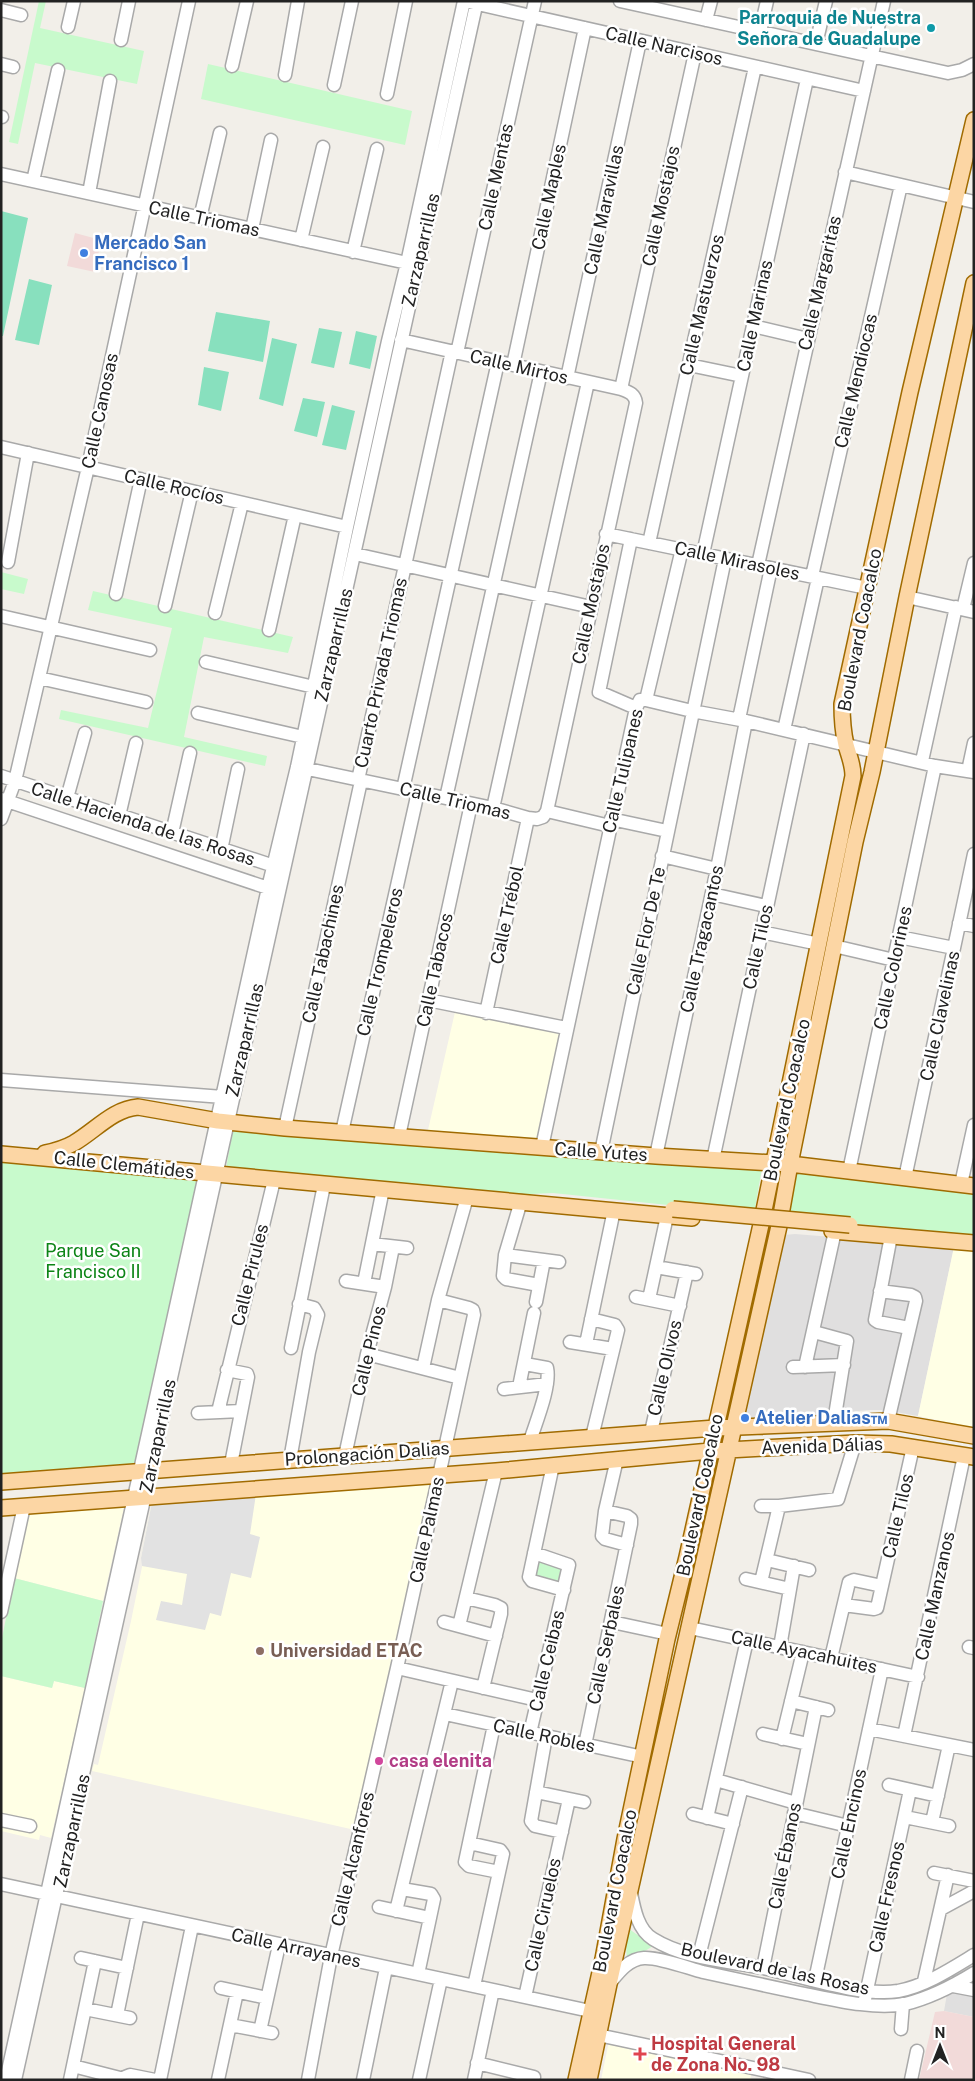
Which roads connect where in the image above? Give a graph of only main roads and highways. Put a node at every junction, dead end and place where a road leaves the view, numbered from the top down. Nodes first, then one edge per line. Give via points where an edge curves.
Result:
1 (974, 120) edge
2 (974, 284) edge
3 (826, 945) junction
4 (222, 1121) joint
5 (1, 1154) edge
6 (34, 1156) junction
7 (774, 1163) junction
8 (790, 1164) junction
9 (968, 1185) edge
10 (524, 1202) junction
11 (670, 1213) junction
12 (761, 1224) junction
13 (779, 1226) junction
14 (974, 1239) edge
15 (974, 1243) edge
16 (715, 1428) junction
17 (733, 1428) junction
18 (974, 1436) edge
19 (730, 1450) junction
20 (710, 1451) junction
21 (969, 1457) edge
22 (1, 1482) edge
23 (1, 1508) edge
24 (581, 2058) junction
25 (576, 2080) edge
26 (588, 2080) edge

1 - 3 main road, Boulevard Coacalco via 842,704 853,776
2 - 3 main road, Boulevard Coacalco via 876,751
3 - 7 main road, Boulevard Coacalco
3 - 8 main road, Boulevard Coacalco
4 - 6 main road, Calle Clemátides via 128,1108 75,1143
4 - 7 main road, Calle Yutes
5 - 6 main road, Calle Clemátides
6 - 10 main road, Calle Clemátides
7 - 8 main road, Calle Yutes
7 - 12 main road, Boulevard Coacalco
8 - 9 main road, Calle Yutes
8 - 13 main road, Boulevard Coacalco
10 - 11 main road
10 - 11 main road via 583,1202
11 - 12 main road
11 - 14 main road, bridge via 956,1234
12 - 13 main road
12 - 16 main road, Boulevard Coacalco
13 - 15 main road
13 - 17 main road, Boulevard Coacalco
16 - 17 main road, Prolongación Dalias
16 - 20 main road, Boulevard Coacalco
16 - 22 main road, Prolongación Dalias
17 - 18 main road, Avenida Dálias via 888,1420
17 - 19 main road, Boulevard Coacalco
19 - 20 main road, Prolongación Dalias
19 - 21 main road, Avenida Dálias via 855,1443 913,1447
19 - 26 main road, Boulevard Coacalco
20 - 23 main road, Prolongación Dalias via 496,1471
20 - 24 main road, Boulevard Coacalco via 668,1634
24 - 25 main road, Boulevard Coacalco
24 - 26 main road

